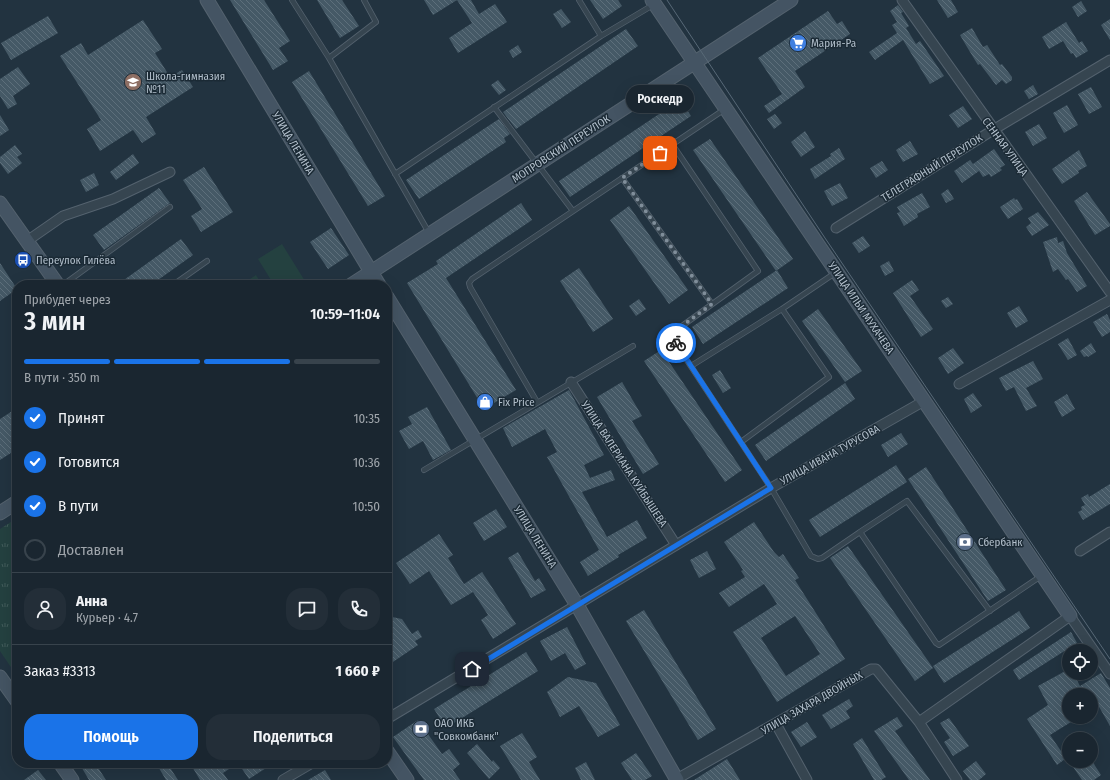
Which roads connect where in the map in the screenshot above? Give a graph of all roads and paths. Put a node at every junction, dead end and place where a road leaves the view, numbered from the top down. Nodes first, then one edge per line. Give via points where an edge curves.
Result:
1 (207, 0) edge
2 (292, 0) edge
3 (364, 0) edge
4 (579, 0) edge
5 (791, 0) edge
6 (902, 0) edge
7 (654, 2) edge
8 (601, 36) junction
9 (329, 58) junction
10 (1110, 60) edge
11 (695, 62) junction
12 (494, 107) junction
13 (726, 108) junction
14 (993, 130) junction
15 (672, 144) junction
16 (537, 165) junction
17 (170, 172) dead end
18 (395, 174) junction
19 (622, 178) junction
20 (0, 203) edge
21 (170, 207) dead end
22 (573, 211) junction
23 (836, 228) dead end
24 (429, 234) junction
25 (27, 241) junction
26 (206, 261) dead end
27 (371, 272) junction
28 (837, 272) junction
29 (54, 280) edge
30 (70, 280) edge
31 (179, 280) edge
32 (359, 280) edge
33 (376, 280) edge
34 (1110, 292) edge
35 (1110, 300) edge
36 (712, 304) junction
37 (392, 305) edge
38 (782, 310) junction
39 (633, 346) dead end
40 (691, 366) junction
41 (571, 382) junction
42 (959, 384) dead end
43 (537, 402) junction
44 (924, 402) junction
45 (474, 440) junction
46 (741, 442) junction
47 (424, 470) dead end
48 (771, 488) junction
49 (12, 505) edge
50 (0, 513) edge
51 (860, 532) junction
52 (1110, 532) edge
53 (676, 545) junction
54 (1080, 551) dead end
55 (1041, 575) junction
56 (577, 605) junction
57 (990, 611) junction
58 (1070, 616) junction
59 (1110, 674) edge
60 (0, 676) edge
61 (12, 694) edge
62 (392, 716) edge
63 (919, 722) junction
64 (776, 724) junction
65 (392, 758) edge
66 (64, 768) edge
67 (303, 768) edge
68 (72, 780) edge
69 (283, 780) edge
70 (407, 780) edge
71 (676, 780) edge
72 (807, 780) edge
73 (956, 780) edge

1 - 27 street, УЛИЦА ЛЕНИНА
2 - 9 lane
3 - 9 lane via 376,22
4 - 8 lane
5 - 11 street, МОПРОВСКИЙ ПЕРЕУЛОК
6 - 14 street, СЕННАЯ УЛИЦА
7 - 8 lane
7 - 11 street, УЛИЦА ИЛЬИ МУХАЧЕВА
8 - 12 lane
9 - 18 lane
10 - 14 street, ТЕЛЕГРАФНЫЙ ПЕРЕУЛОК
11 - 13 street, УЛИЦА ИЛЬИ МУХАЧЕВА
11 - 16 street, МОПРОВСКИЙ ПЕРЕУЛОК
12 - 16 lane
12 - 18 lane
13 - 15 lane
13 - 28 street, УЛИЦА ИЛЬИ МУХАЧЕВА
14 - 23 street, ТЕЛЕГРАФНЫЙ ПЕРЕУЛОК
14 - 34 street, СЕННАЯ УЛИЦА
15 - 19 lane
15 - 36 lane via 758,271
16 - 22 lane
16 - 24 street, МОПРОВСКИЙ ПЕРЕУЛОК
17 - 25 street via 113,199 63,216
18 - 24 lane
19 - 22 lane
19 - 36 lane
20 - 25 street
21 - 30 lane
22 - 43 lane via 469,283
24 - 27 street, МОПРОВСКИЙ ПЕРЕУЛОК
25 - 29 street
26 - 31 lane
27 - 32 street, МОПРОВСКИЙ ПЕРЕУЛОК
27 - 33 street, УЛИЦА ЛЕНИНА
28 - 38 lane
28 - 44 street, УЛИЦА ИЛЬИ МУХАЧЕВА
35 - 42 street
36 - 40 lane via 672,335
37 - 45 street, УЛИЦА ЛЕНИНА
38 - 40 lane
38 - 46 lane via 829,377
39 - 41 lane
40 - 46 lane
41 - 43 lane
41 - 53 street, УЛИЦА ВАЛЕРИАНА КУЙБЫШЕВА
43 - 45 lane
44 - 48 street, УЛИЦА ИВАНА ТУРУСОВА
44 - 55 street, УЛИЦА ИЛЬИ МУХАЧЕВА
45 - 47 lane
45 - 56 street, УЛИЦА ЛЕНИНА
46 - 48 lane
48 - 51 lane via 811,556 815,558 822,558
48 - 53 street, УЛИЦА ИВАНА ТУРУСОВА
49 - 50 street
51 - 57 lane via 907,501
51 - 57 lane via 939,645
52 - 54 street
53 - 56 street, УЛИЦА ИВАНА ТУРУСОВА
55 - 57 lane
55 - 58 street, УЛИЦА ИЛЬИ МУХАЧЕВА
56 - 62 street, УЛИЦА ИВАНА ТУРУСОВА
56 - 71 street, УЛИЦА ЛЕНИНА
58 - 59 street
58 - 63 street
60 - 61 street
63 - 64 street, УЛИЦА ЗАХАРА ДВОЙНЫХ via 876,669 871,669
63 - 73 street
64 - 71 street, УЛИЦА ЗАХАРА ДВОЙНЫХ
64 - 72 street
65 - 70 street
66 - 68 street
67 - 69 street

